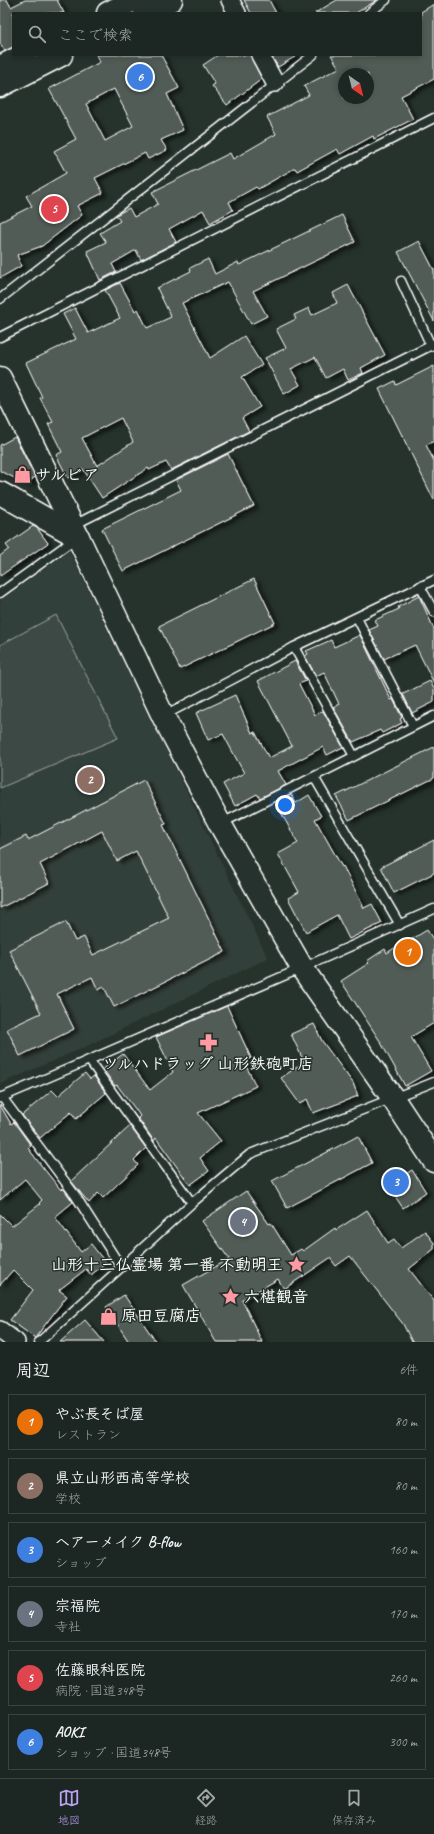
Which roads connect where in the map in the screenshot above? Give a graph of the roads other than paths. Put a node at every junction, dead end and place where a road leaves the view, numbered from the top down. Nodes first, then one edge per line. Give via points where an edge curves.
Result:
1 (134, 0) edge
2 (171, 0) edge
3 (230, 0) edge
4 (386, 0) edge
5 (110, 12) edge
6 (147, 12) edge
7 (236, 12) edge
8 (370, 12) edge
9 (22, 56) edge
10 (59, 56) edge
11 (261, 56) edge
12 (312, 56) edge
13 (0, 67) edge
14 (275, 83) junction
15 (0, 86) edge
16 (434, 118) edge
17 (401, 281) dead end
18 (0, 299) edge
19 (0, 337) edge
20 (432, 345) edge
21 (0, 378) edge
22 (0, 493) edge
23 (76, 531) junction
24 (434, 580) edge
25 (420, 586) junction
26 (0, 593) edge
27 (434, 612) edge
28 (357, 618) junction
29 (294, 647) junction
30 (163, 716) junction
31 (434, 716) edge
32 (413, 726) junction
33 (354, 756) junction
34 (314, 777) junction
35 (220, 824) junction
36 (434, 909) edge
37 (400, 925) junction
38 (302, 968) junction
39 (89, 1060) junction
40 (434, 1082) edge
41 (1, 1097) edge
42 (392, 1097) junction
43 (434, 1162) edge
44 (192, 1203) junction
45 (121, 1267) junction
46 (0, 1330) edge
47 (16, 1342) edge
48 (39, 1342) edge

1 - 5 main road
2 - 6 main road
3 - 7 street
4 - 8 lane
9 - 13 main road
10 - 15 main road
11 - 14 street
12 - 14 lane
14 - 18 lane
16 - 19 lane
17 - 20 lane
20 - 23 lane
21 - 23 main road
22 - 23 main road
23 - 26 lane
23 - 30 main road
24 - 25 lane
25 - 27 lane
25 - 28 lane
28 - 29 lane
28 - 32 lane
29 - 30 lane
29 - 33 lane
30 - 35 main road
31 - 32 lane
32 - 33 lane
33 - 34 lane
34 - 35 lane
34 - 37 lane
35 - 38 main road
36 - 37 lane
37 - 38 lane
38 - 39 lane
38 - 42 main road
39 - 41 lane
39 - 44 lane
40 - 42 lane
41 - 45 lane via 75,1195
42 - 43 main road
42 - 44 lane via 250,1154
44 - 45 lane
45 - 48 lane
46 - 47 street

